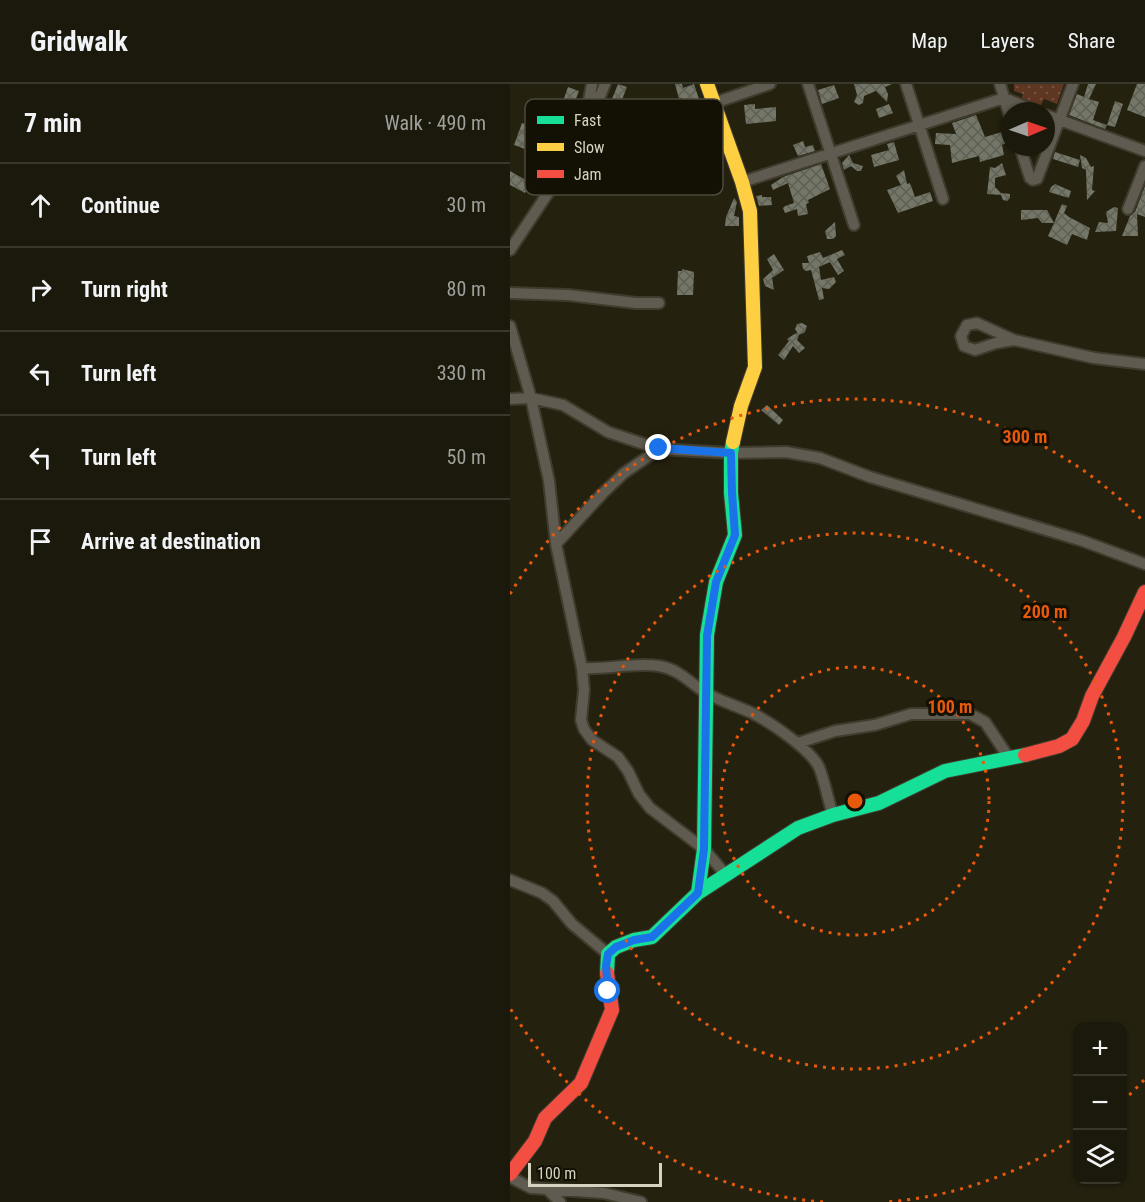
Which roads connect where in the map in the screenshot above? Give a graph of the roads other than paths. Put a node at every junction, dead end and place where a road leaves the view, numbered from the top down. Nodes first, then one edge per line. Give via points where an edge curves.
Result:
1 (592, 84) edge
2 (605, 84) edge
3 (706, 84) edge
4 (770, 84) edge
5 (808, 84) edge
6 (906, 84) edge
7 (1000, 84) edge
8 (1073, 84) edge
9 (589, 99) edge
10 (597, 99) edge
11 (712, 99) edge
12 (1004, 99) junction
13 (723, 100) edge
14 (1005, 102) edge
15 (1012, 102) edge
16 (1055, 118) edge
17 (1060, 120) junction
18 (919, 127) junction
19 (723, 128) edge
20 (1055, 133) edge
21 (1145, 151) edge
22 (830, 153) junction
23 (1023, 156) edge
24 (1046, 156) edge
25 (1145, 166) edge
26 (742, 182) junction
27 (546, 195) edge
28 (943, 199) dead end
29 (1128, 209) dead end
30 (854, 225) dead end
31 (514, 234) edge
32 (510, 250) edge
33 (510, 293) edge
34 (659, 303) dead end
35 (510, 326) edge
36 (1014, 340) dead end
37 (1145, 364) edge
38 (531, 398) junction
39 (510, 399) edge
40 (659, 448) junction
41 (731, 453) junction
42 (556, 544) junction
43 (1145, 564) edge
44 (1145, 592) edge
45 (582, 668) junction
46 (706, 693) junction
47 (798, 743) junction
48 (1009, 758) junction
49 (833, 815) junction
50 (704, 849) junction
51 (726, 875) junction
52 (510, 880) edge
53 (698, 893) junction
54 (608, 954) junction
55 (510, 1176) edge
56 (549, 1190) junction
57 (560, 1202) edge
58 (641, 1202) edge

1 - 9 street
2 - 10 street
3 - 11 street
4 - 13 street
5 - 22 street
6 - 18 street
7 - 12 street
8 - 17 street
12 - 14 street
12 - 15 street
12 - 18 street
16 - 17 street
17 - 20 street
17 - 21 street
18 - 22 street
18 - 28 street
19 - 26 street
22 - 26 street
22 - 30 street
23 - 24 street via 1033,180 1037,179
25 - 29 street
26 - 41 street via 750,211 755,367 741,406
27 - 31 street
31 - 32 street
33 - 34 street
35 - 38 street
36 - 37 street via 1094,358
38 - 39 street
38 - 40 street via 563,405 608,432
38 - 42 street via 549,481
40 - 41 street
40 - 42 street via 624,472
41 - 43 street via 786,452 820,458
41 - 46 street via 735,535 716,582 707,636
42 - 45 street
44 - 48 street via 1072,740
45 - 46 street via 662,666 682,674
45 - 50 street via 584,729 592,740 618,757 650,808
46 - 47 street via 756,715
46 - 50 street
47 - 48 street via 911,714 970,714 985,722
47 - 49 street via 819,767
48 - 49 street via 945,771 879,803
49 - 51 street via 798,828
50 - 51 street
50 - 53 street
51 - 53 street
52 - 54 street via 553,901 572,924
53 - 54 street via 652,937 634,940
54 - 55 street via 612,1010 581,1083 545,1118 536,1141
55 - 56 street via 531,1188
56 - 57 street
56 - 58 street via 604,1193

